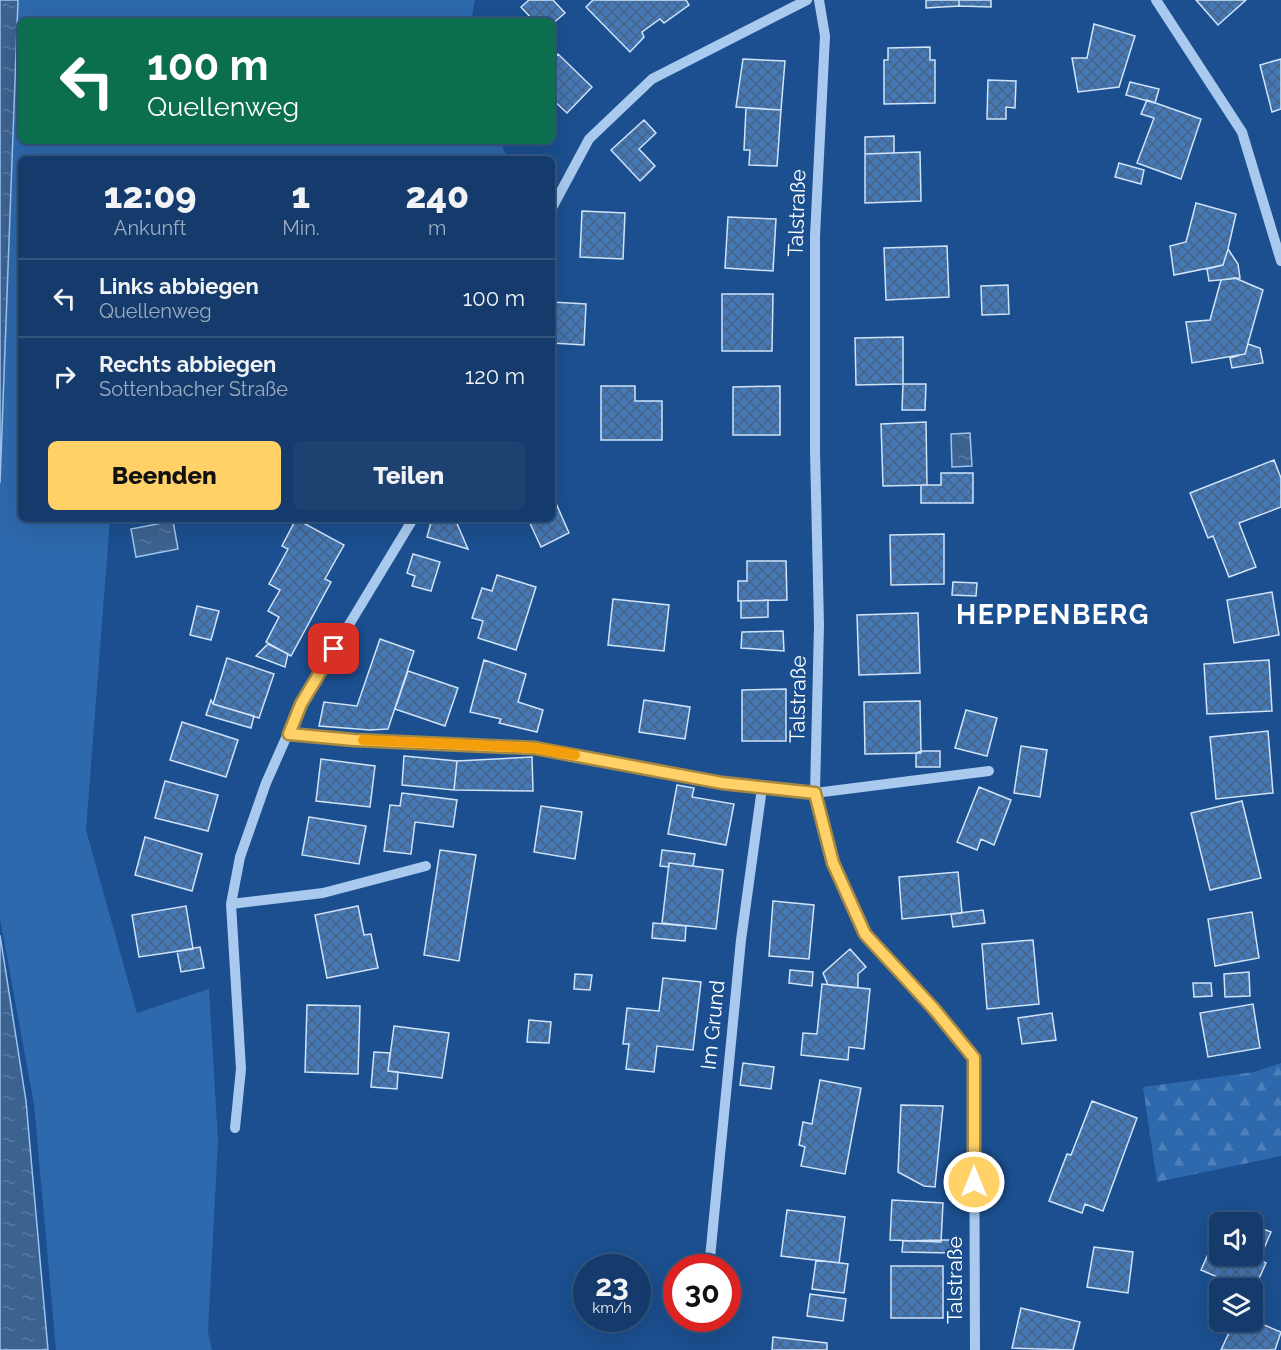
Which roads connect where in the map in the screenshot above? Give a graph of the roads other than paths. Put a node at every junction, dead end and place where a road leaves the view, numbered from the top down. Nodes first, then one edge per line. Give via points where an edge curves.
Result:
1 (807, 0) edge
2 (819, 0) edge
3 (1156, 0) edge
4 (555, 202) edge
5 (1281, 261) edge
6 (411, 522) edge
7 (289, 734) junction
8 (989, 771) dead end
9 (762, 788) junction
10 (815, 793) junction
11 (426, 866) dead end
12 (231, 904) junction
13 (235, 1128) dead end
14 (710, 1254) edge
15 (975, 1350) edge

1 - 4 street via 652,79 589,139
2 - 10 street, Talstraße via 825,36 815,236 814,451 819,625
3 - 5 street via 1242,132
6 - 7 street via 301,704
7 - 9 street via 535,748
7 - 12 street via 262,793 240,857
8 - 10 street
9 - 10 street
9 - 14 street, Im Grund via 741,940
10 - 15 street, Talstraße via 833,863 865,934 974,1058
11 - 12 street via 323,892
12 - 13 street via 241,1068

